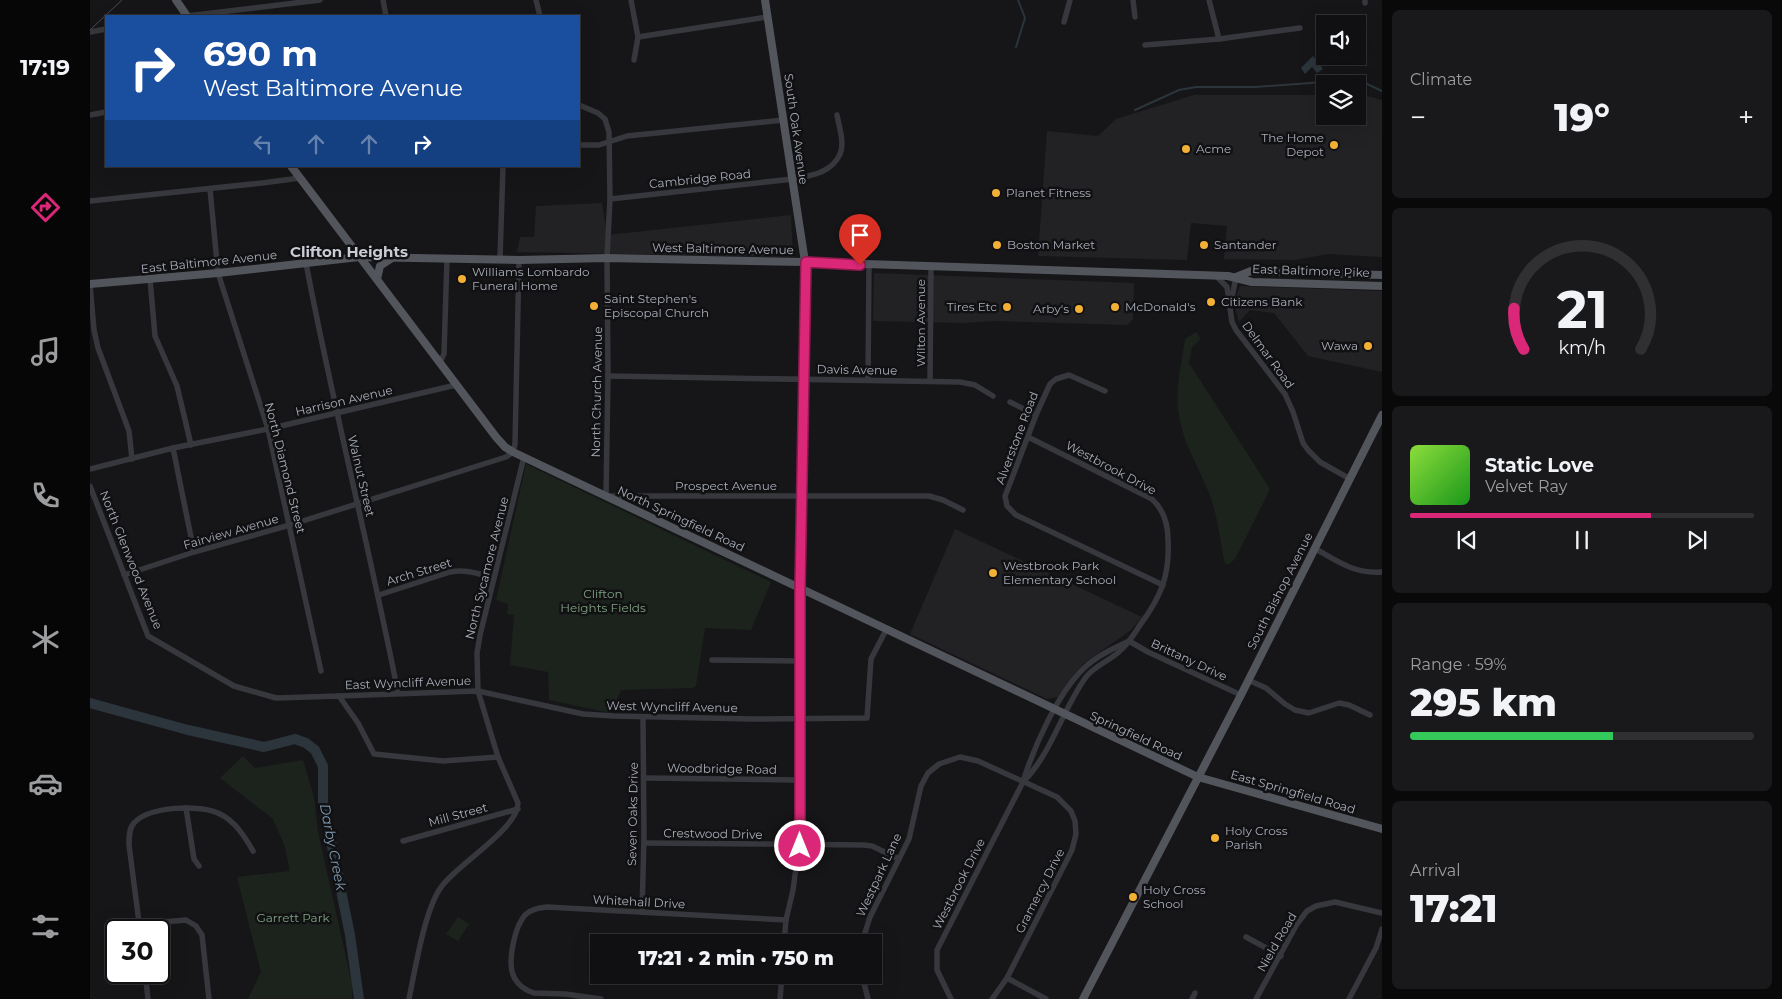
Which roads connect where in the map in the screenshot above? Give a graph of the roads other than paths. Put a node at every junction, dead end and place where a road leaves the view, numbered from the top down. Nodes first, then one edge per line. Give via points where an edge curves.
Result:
1 (176, 0) edge
2 (320, 0) edge
3 (383, 0) edge
4 (536, 0) edge
5 (631, 0) edge
6 (765, 0) edge
7 (1070, 0) edge
8 (1133, 0) edge
9 (1209, 0) edge
10 (186, 15) edge
11 (195, 15) edge
12 (386, 15) edge
13 (540, 15) edge
14 (767, 17) junction
15 (1135, 17) dead end
16 (1064, 22) dead end
17 (1300, 28) dead end
18 (105, 29) edge
19 (90, 32) edge
20 (638, 37) junction
21 (1219, 39) junction
22 (1146, 45) dead end
23 (634, 60) dead end
24 (580, 105) edge
25 (105, 112) edge
26 (837, 114) dead end
27 (90, 115) edge
28 (783, 120) junction
29 (610, 141) junction
30 (580, 145) edge
31 (292, 167) edge
32 (503, 167) edge
33 (300, 178) junction
34 (792, 179) junction
35 (210, 189) junction
36 (610, 199) junction
37 (90, 201) edge
38 (359, 256) junction
39 (394, 257) junction
40 (447, 258) junction
41 (607, 258) junction
42 (500, 259) junction
43 (519, 260) junction
44 (806, 262) junction
45 (306, 263) junction
46 (869, 265) junction
47 (931, 266) junction
48 (218, 273) junction
49 (1325, 274) junction
50 (1216, 275) junction
51 (1382, 276) edge
52 (1236, 277) junction
53 (150, 279) junction
54 (376, 279) junction
55 (1325, 284) junction
56 (90, 285) edge
57 (1382, 286) edge
58 (1230, 306) junction
59 (440, 362) junction
60 (608, 376) junction
61 (803, 380) junction
62 (868, 380) junction
63 (930, 381) junction
64 (456, 385) junction
65 (1105, 391) dead end
66 (993, 396) dead end
67 (1010, 402) dead end
68 (337, 413) junction
69 (1036, 414) junction
70 (1382, 415) edge
71 (268, 429) junction
72 (1028, 437) junction
73 (190, 445) junction
74 (173, 448) junction
75 (513, 452) junction
76 (524, 457) junction
77 (132, 459) junction
78 (90, 469) edge
79 (1350, 479) junction
80 (90, 486) edge
81 (606, 496) junction
82 (802, 496) junction
83 (357, 503) junction
84 (963, 510) dead end
85 (290, 525) junction
86 (1314, 548) junction
87 (194, 552) junction
88 (1382, 572) edge
89 (124, 575) junction
90 (494, 578) junction
91 (1163, 586) junction
92 (800, 588) junction
93 (379, 595) junction
94 (886, 630) junction
95 (1129, 641) junction
96 (712, 660) dead end
97 (800, 661) junction
98 (321, 670) dead end
99 (1248, 680) junction
100 (478, 690) junction
101 (398, 693) junction
102 (1241, 695) junction
103 (339, 696) junction
104 (1054, 710) junction
105 (1065, 715) junction
106 (1370, 715) dead end
107 (643, 717) junction
108 (800, 719) junction
109 (498, 757) junction
110 (1198, 777) junction
111 (644, 778) junction
112 (799, 780) junction
113 (1023, 782) junction
114 (186, 808) junction
115 (518, 809) junction
116 (1382, 830) edge
117 (403, 841) dead end
118 (644, 843) junction
119 (800, 846) junction
120 (253, 851) dead end
121 (899, 859) junction
122 (199, 866) dead end
123 (642, 912) junction
124 (1382, 913) edge
125 (139, 919) edge
126 (786, 920) junction
127 (170, 922) edge
128 (1382, 929) edge
129 (785, 934) edge
130 (865, 934) edge
131 (1246, 937) dead end
132 (1280, 956) junction
133 (1007, 978) junction
134 (146, 984) edge
135 (781, 984) edge
136 (864, 984) edge
137 (1195, 992) dead end
138 (148, 999) edge
139 (209, 999) edge
140 (409, 999) edge
141 (601, 999) edge
142 (780, 999) edge
143 (868, 999) edge
144 (950, 999) edge
145 (992, 999) edge
146 (1046, 999) edge
147 (1083, 999) edge
148 (1192, 999) edge
149 (1256, 999) edge
150 (1349, 999) edge

1 - 10 main road
2 - 11 street
3 - 12 street
4 - 13 street
5 - 20 street
6 - 14 main road, South Oak Avenue
7 - 16 street
8 - 15 street
9 - 21 street
14 - 20 street
14 - 28 main road, South Oak Avenue
17 - 21 street
18 - 19 street
20 - 23 street
21 - 22 street
24 - 29 street, North Church Avenue via 598,113 604,120
25 - 27 street
26 - 34 street, Cambridge Road via 841,154 820,174
28 - 29 street via 627,136
28 - 34 main road, South Oak Avenue
29 - 30 street via 599,145
29 - 36 street, North Church Avenue
31 - 33 main road, North Springfield Road
32 - 42 street
33 - 35 street
33 - 38 main road, North Springfield Road
34 - 36 street, Cambridge Road
34 - 44 main road, South Oak Avenue
35 - 37 street
35 - 48 street, North Diamond Street
36 - 41 street, North Church Avenue
38 - 39 main road, West Baltimore Avenue
38 - 45 main road, East Baltimore Avenue
38 - 54 main road, North Springfield Road
39 - 40 main road, West Baltimore Avenue
39 - 54 main road via 382,263
40 - 42 main road, West Baltimore Avenue
40 - 59 street via 444,354
41 - 43 main road, West Baltimore Avenue
41 - 44 main road, West Baltimore Avenue
41 - 60 street, North Church Avenue
42 - 43 main road, West Baltimore Avenue
43 - 75 street via 516,444
44 - 46 main road, West Baltimore Avenue
44 - 61 main road, South Oak Avenue
45 - 48 main road, East Baltimore Avenue
45 - 68 street, Walnut Street
46 - 47 main road, West Baltimore Avenue
46 - 62 street
47 - 50 main road, West Baltimore Avenue
47 - 63 street, Wilton Avenue
48 - 53 main road, East Baltimore Avenue
48 - 71 street, North Diamond Street
49 - 51 main road, East Baltimore Pike
49 - 52 main road, East Baltimore Pike via 1251,271
49 - 55 main road
50 - 52 main road, West Baltimore Avenue
50 - 58 street, Delmar Road via 1227,288
52 - 55 main road, East Baltimore Pike via 1252,282
52 - 58 street, Delmar Road
53 - 56 main road, East Baltimore Avenue
53 - 73 street via 156,336 177,386
54 - 59 main road, North Springfield Road
55 - 57 main road, East Baltimore Pike
56 - 77 street via 98,348 129,431
58 - 79 street, Delmar Road via 1236,330 1285,394 1305,447 1320,462
59 - 64 main road, North Springfield Road
60 - 61 street, Davis Avenue
60 - 81 street, North Church Avenue
61 - 62 street, Davis Avenue
61 - 82 main road, South Oak Avenue
62 - 63 street, Davis Avenue
63 - 66 street, Davis Avenue via 975,385
64 - 68 street, Harrison Avenue
64 - 75 main road, North Springfield Road via 496,437
65 - 69 street, Alverstone Road via 1075,377 1061,376 1050,384
67 - 69 street
68 - 71 street, Harrison Avenue
68 - 83 street, Walnut Street
69 - 72 street, Alverstone Road
70 - 79 main road, South Bishop Avenue
71 - 73 street, Harrison Avenue
71 - 85 street, North Diamond Street
72 - 91 street, Westbrook Drive via 1146,495 1158,504 1168,533 1169,558
72 - 91 street, Alverstone Road via 1009,484 1006,502 1010,510
73 - 74 street, Harrison Avenue
74 - 77 street, Harrison Avenue
74 - 87 street
75 - 76 main road, North Springfield Road
75 - 83 street, Fairview Avenue via 506,457
76 - 81 main road, North Springfield Road
76 - 90 street, North Sycamore Avenue
77 - 78 street, Harrison Avenue
79 - 86 main road, South Bishop Avenue
80 - 89 street, North Glenwood Avenue
81 - 82 street, Prospect Avenue
81 - 92 main road, North Springfield Road
82 - 84 street, Prospect Avenue via 929,496
82 - 92 main road, South Oak Avenue
83 - 85 street, Fairview Avenue
83 - 93 street, Walnut Street
85 - 87 street, Fairview Avenue
85 - 98 street, North Diamond Street
86 - 88 street via 1355,570
86 - 99 main road, South Bishop Avenue
87 - 89 street, Fairview Avenue
89 - 103 street, North Glenwood Avenue via 148,636 234,686 276,698
90 - 93 street, Arch Street via 469,570 455,571
90 - 100 street, North Sycamore Avenue via 477,653
91 - 95 street, Westbrook Drive via 1151,611
92 - 94 main road, North Springfield Road
92 - 97 street
93 - 101 street, Walnut Street
94 - 104 main road, North Springfield Road
94 - 108 street, West Wyncliff Avenue via 871,659 868,718
95 - 102 street, Brittany Drive
95 - 104 street, Westbrook Drive via 1085,667
95 - 105 street, Westbrook Drive via 1116,655 1089,673
96 - 97 street
97 - 108 street
99 - 102 main road, South Bishop Avenue
99 - 106 street via 1266,688 1295,710 1309,713 1339,702
100 - 101 street, East Wyncliff Avenue
100 - 107 street, West Wyncliff Avenue via 583,714
100 - 109 street, North Sycamore Avenue
101 - 103 street, East Wyncliff Avenue
102 - 110 main road, South Bishop Avenue
103 - 109 street via 374,754 443,761
104 - 105 main road, North Springfield Road
104 - 113 street, Westbrook Drive
105 - 110 main road, Springfield Road
105 - 113 street, Westbrook Drive via 1035,770
107 - 108 street, West Wyncliff Avenue
107 - 111 street, Seven Oaks Drive
108 - 112 street
109 - 115 street, North Sycamore Avenue
110 - 116 main road, East Springfield Road
110 - 147 main road, South Bishop Avenue
111 - 112 street, Woodbridge Road
111 - 118 street, Seven Oaks Drive
112 - 119 street
113 - 121 street, Westpark Lane via 968,758 939,764 928,773 921,786 909,838
113 - 133 street, Gramercy Drive via 1061,800 1073,816 1076,834 1072,850
113 - 144 street, Westbrook Drive via 937,950 937,970
114 - 120 street via 210,809 222,815
114 - 122 street via 194,859
114 - 125 street via 155,811 133,824 128,845
115 - 117 street, Mill Street
115 - 140 street via 503,829 459,868 436,895
118 - 119 street, Crestwood Drive
118 - 123 street, Seven Oaks Drive
119 - 121 street, Crestwood Drive via 872,846
119 - 126 street
121 - 130 street, Westpark Lane
123 - 126 street, Whitehall Drive
123 - 141 street, Whitehall Drive via 547,907 538,908 521,920 510,961 512,973 519,983 529,991 543,994
124 - 132 street, Nield Road via 1336,902 1316,906 1307,911 1297,924
126 - 129 street
127 - 139 street via 186,920 202,935
128 - 150 street
131 - 132 street
132 - 149 street, Nield Road
133 - 145 street, Gramercy Drive
133 - 146 street
134 - 138 street
135 - 142 street
136 - 143 street
137 - 148 street

